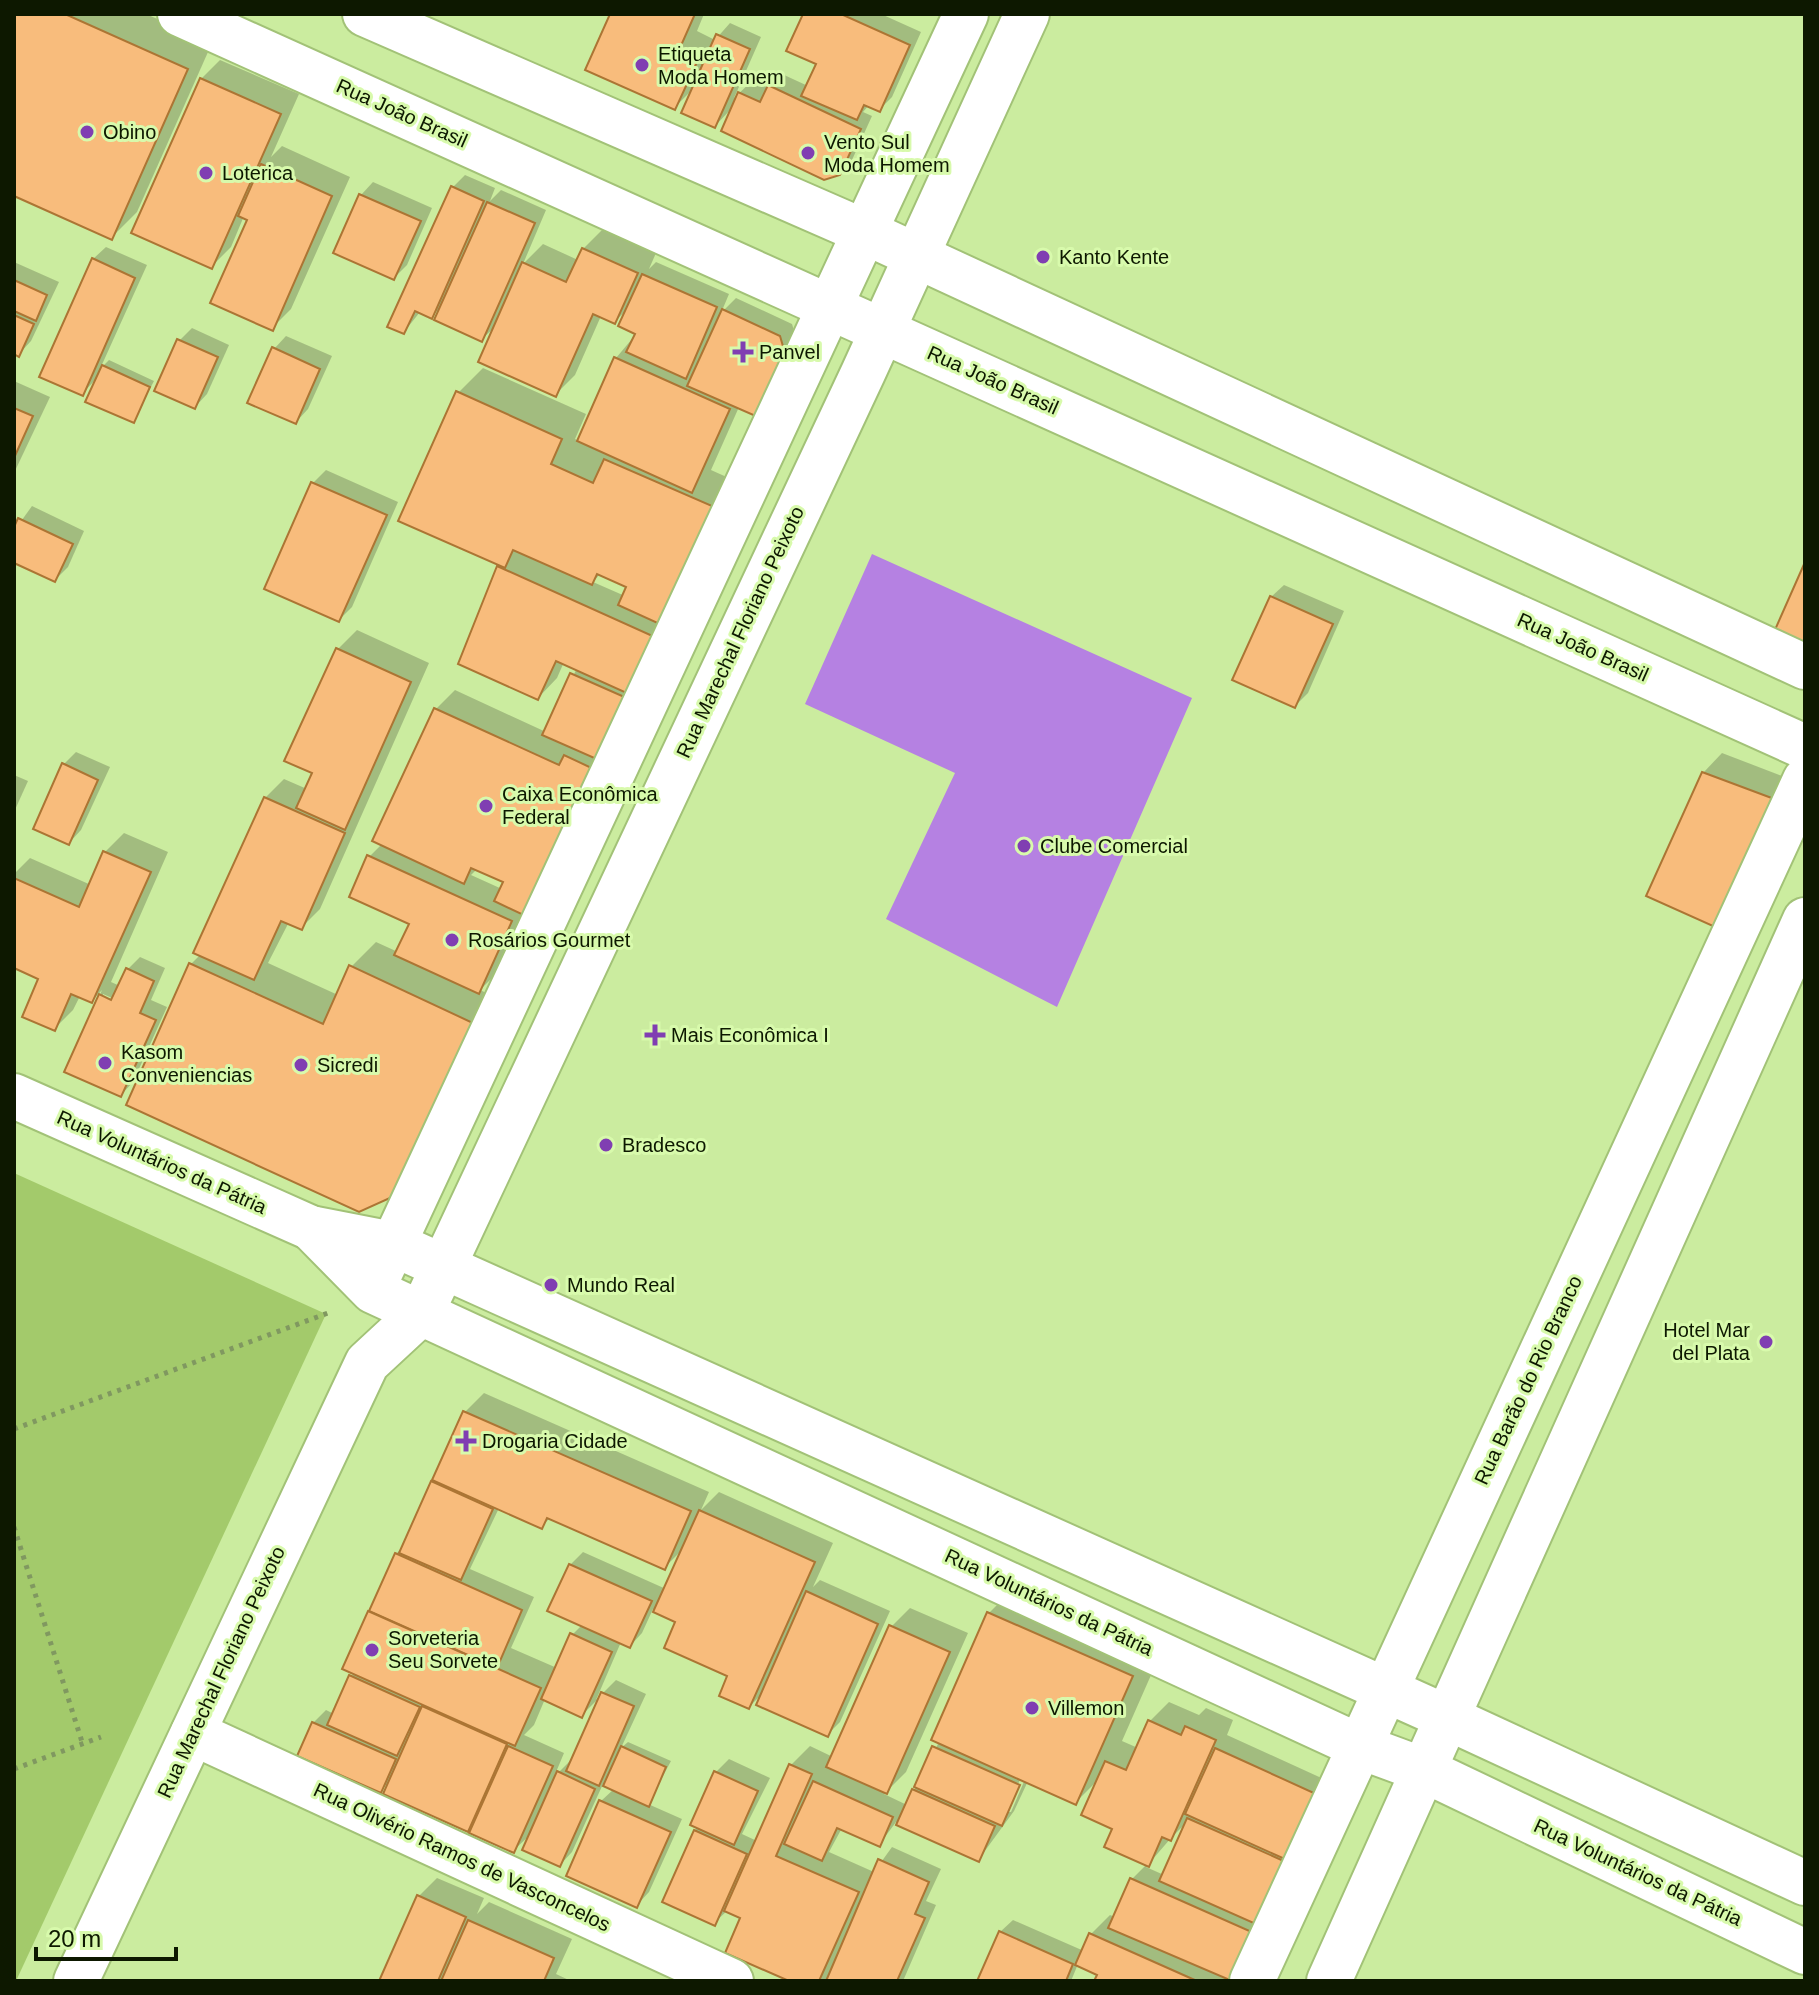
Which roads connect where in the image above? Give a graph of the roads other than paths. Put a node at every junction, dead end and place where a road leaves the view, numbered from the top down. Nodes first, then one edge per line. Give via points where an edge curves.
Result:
1 (180, 14) edge
2 (365, 14) edge
3 (966, 14) edge
4 (1027, 14) edge
5 (865, 232) junction
6 (916, 256) junction
7 (831, 305) junction
8 (883, 330) junction
9 (1805, 667) edge
10 (1805, 747) edge
11 (1805, 780) edge
12 (1805, 920) edge
13 (1717, 971) junction
14 (1770, 998) junction
15 (14, 1096) edge
16 (311, 1228) junction
17 (393, 1244) junction
18 (441, 1267) junction
19 (373, 1291) junction
20 (422, 1312) junction
21 (367, 1363) junction
22 (1386, 1690) junction
23 (1446, 1717) junction
24 (193, 1733) junction
25 (1361, 1747) junction
26 (1426, 1771) junction
27 (1805, 1883) edge
28 (1805, 1952) edge
29 (76, 1981) edge
30 (731, 1981) edge
31 (1252, 1981) edge
32 (1329, 1981) edge

1 - 7 street, Rua João Brasil
2 - 5 street
3 - 5 street, Rua Marechal Floriano Peixoto
4 - 6 street, Rua Marechal Floriano Peixoto
5 - 6 street
5 - 7 street, Rua Marechal Floriano Peixoto
6 - 8 street, Rua Marechal Floriano Peixoto
6 - 9 street
7 - 8 street, Rua João Brasil
7 - 17 street, Rua Marechal Floriano Peixoto
8 - 10 street, Rua João Brasil
8 - 18 street, Rua Marechal Floriano Peixoto
11 - 13 street, Rua Barão do Rio Branco
12 - 14 street
13 - 14 street
13 - 22 street, Rua Barão do Rio Branco
14 - 23 street
15 - 16 street, Rua Voluntários da Pátria
16 - 17 street, Rua Voluntários da Pátria
16 - 19 street, Rua Voluntários da Pátria
17 - 18 street, Rua Voluntários da Pátria
17 - 19 street, Rua Marechal Floriano Peixoto
18 - 20 street, Rua Marechal Floriano Peixoto
18 - 22 street, Rua Voluntários da Pátria
19 - 20 street, Rua Voluntários da Pátria
19 - 21 street, Rua Marechal Floriano Peixoto
20 - 21 street, Rua Marechal Floriano Peixoto
20 - 25 street, Rua Voluntários da Pátria
21 - 24 street, Rua Marechal Floriano Peixoto
22 - 23 street, Rua Voluntários da Pátria
22 - 25 street, Rua Barão do Rio Branco
23 - 26 street
23 - 27 street, Rua Voluntários da Pátria
24 - 29 street, Rua Marechal Floriano Peixoto
24 - 30 street, Rua Olivério Ramos de Vasconcelos
25 - 26 street, Rua Voluntários da Pátria
25 - 31 street, Rua Barão do Rio Branco
26 - 28 street, Rua Voluntários da Pátria
26 - 32 street

